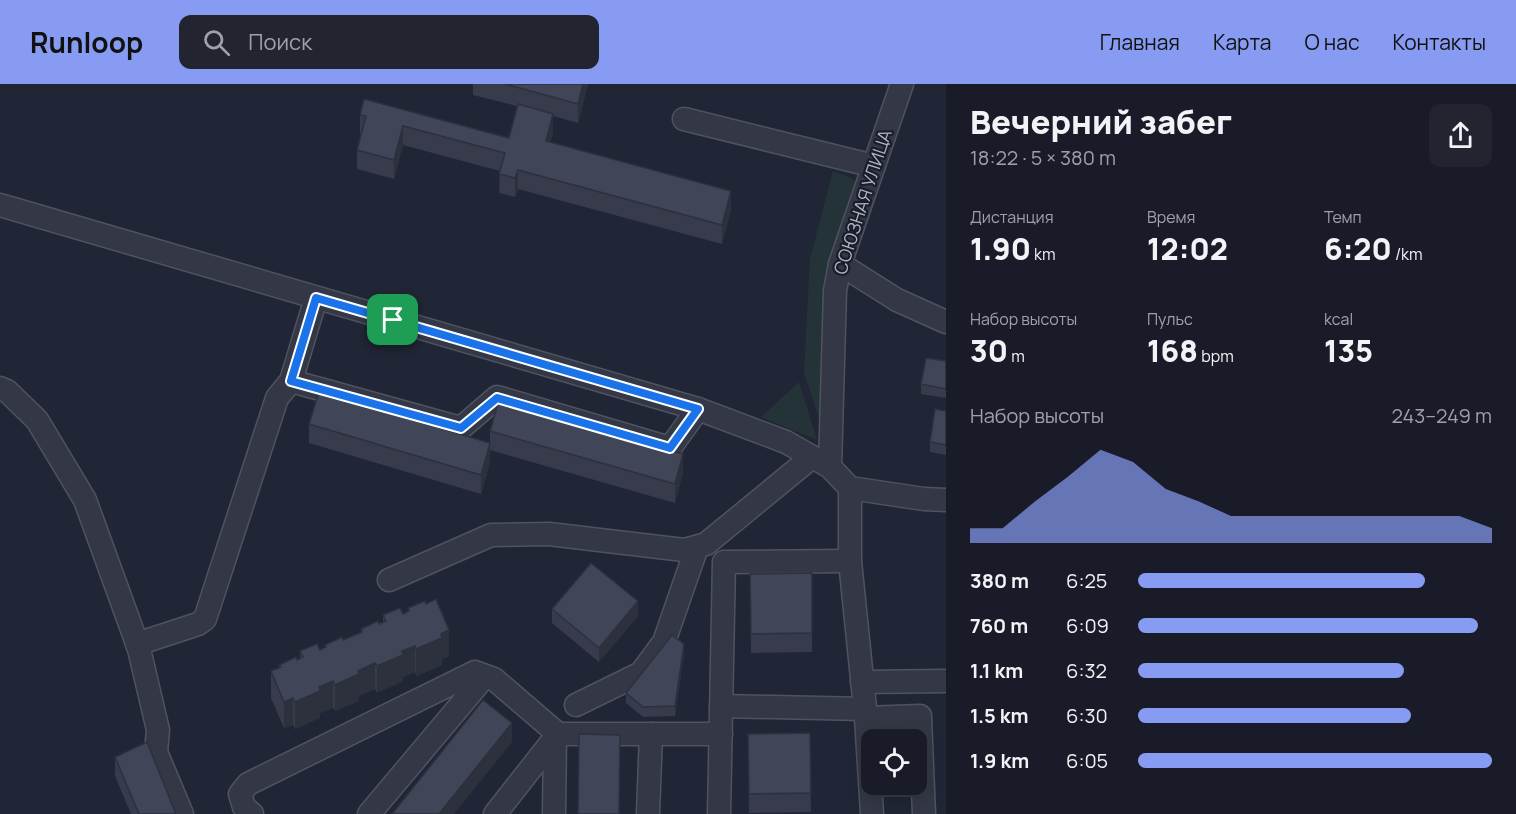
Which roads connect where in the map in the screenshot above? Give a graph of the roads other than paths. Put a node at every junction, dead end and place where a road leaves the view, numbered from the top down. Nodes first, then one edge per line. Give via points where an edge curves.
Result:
1 (902, 84) edge
2 (684, 119) dead end
3 (874, 166) junction
4 (0, 206) edge
5 (840, 264) junction
6 (316, 298) junction
7 (946, 322) edge
8 (291, 381) junction
9 (0, 388) edge
10 (698, 409) junction
11 (821, 462) junction
12 (850, 488) junction
13 (946, 500) edge
14 (697, 546) junction
15 (850, 561) junction
16 (389, 580) dead end
17 (137, 644) junction
18 (485, 676) junction
19 (946, 681) edge
20 (862, 682) junction
21 (576, 705) dead end
22 (721, 706) junction
23 (865, 714) junction
24 (651, 734) junction
25 (721, 734) junction
26 (556, 736) junction
27 (182, 814) edge
28 (252, 814) edge
29 (369, 814) edge
30 (495, 814) edge
31 (554, 814) edge
32 (648, 814) edge
33 (719, 814) edge
34 (872, 814) edge
35 (924, 814) edge

1 - 3 street, СОЮЗНАЯ УЛИЦА
2 - 3 street
3 - 5 street, СОЮЗНАЯ УЛИЦА
4 - 6 street
5 - 7 street via 897,300
5 - 11 street, СОЮЗНАЯ УЛИЦА
6 - 8 street
6 - 10 street
8 - 10 street via 461,428 497,398 670,448
8 - 17 street via 277,398 205,618 198,624
9 - 17 street via 37,420 85,500
10 - 11 street via 786,442
11 - 12 street
11 - 14 street via 706,544
12 - 13 street
12 - 15 street
14 - 16 street via 684,550 549,534 491,535
14 - 21 street via 664,642 641,673
15 - 20 street
15 - 22 street via 724,562
17 - 27 street via 158,730 156,752
18 - 26 street via 494,679
18 - 28 street via 475,672 248,784 240,794 244,807
18 - 29 street
19 - 20 street
20 - 23 street
22 - 23 street
22 - 25 street
23 - 34 street
23 - 35 street via 920,716
24 - 25 street
24 - 26 street
24 - 32 street
25 - 33 street
26 - 30 street
26 - 31 street

